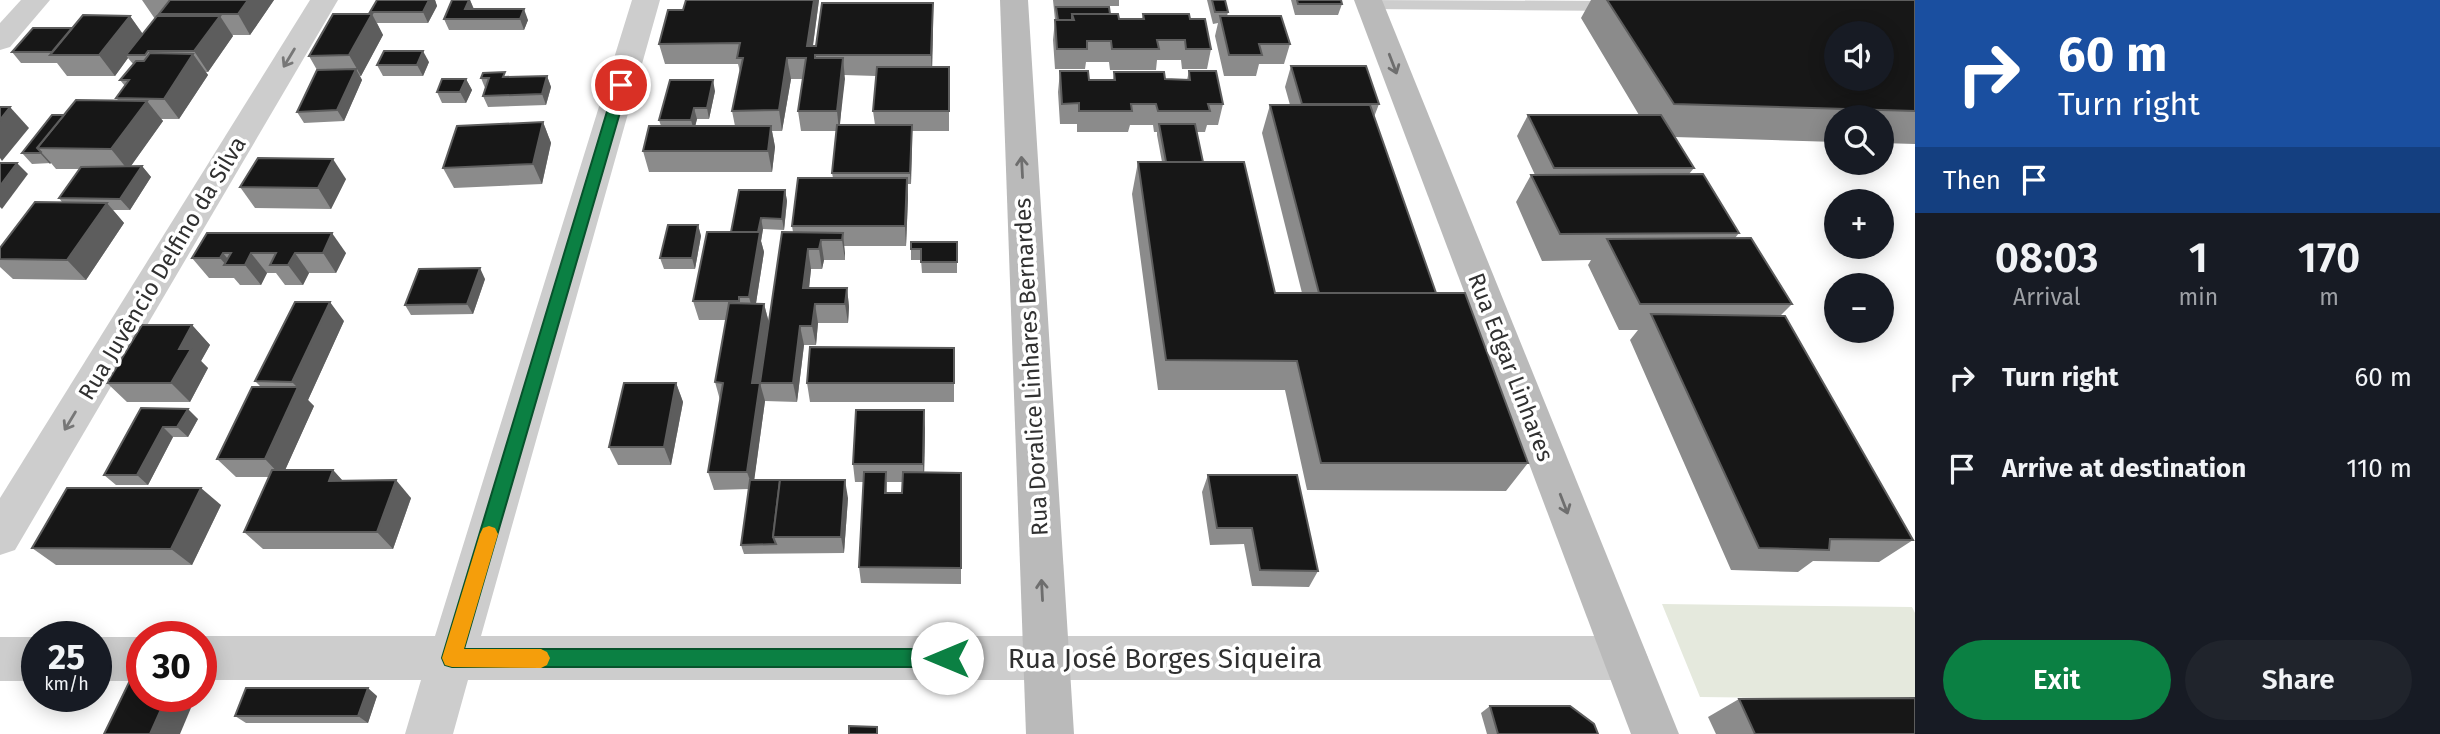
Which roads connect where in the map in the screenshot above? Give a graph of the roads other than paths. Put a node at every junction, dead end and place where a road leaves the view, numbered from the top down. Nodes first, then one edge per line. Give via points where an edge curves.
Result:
1 (36, 0) edge
2 (324, 0) edge
3 (646, 0) edge
4 (1014, 0) edge
5 (1369, 2) edge
6 (1582, 4) edge
7 (1640, 6) edge
8 (0, 41) edge
9 (0, 536) edge
10 (452, 658) junction
11 (1045, 658) junction
12 (1625, 658) junction
13 (0, 659) edge
14 (21, 659) edge
15 (217, 659) edge
16 (429, 734) edge
17 (1050, 734) edge
18 (1655, 734) edge

1 - 8 street
2 -> 9 street, Rua Juvêncio Delfino da Silva
3 - 10 street
11 -> 4 street, Rua Doralice Linhares Bernardes
5 - 6 lane
5 -> 12 street, Rua Edgar Linhares
6 - 7 lane
10 - 11 street, Rua José Borges Siqueira
10 - 15 street, Rua José Borges Siqueira
10 - 16 street
11 - 12 street, Rua José Borges Siqueira
11 - 17 street, Rua Doralice Linhares Bernardes
12 - 18 street, Rua Edgar Linhares
13 - 14 street

